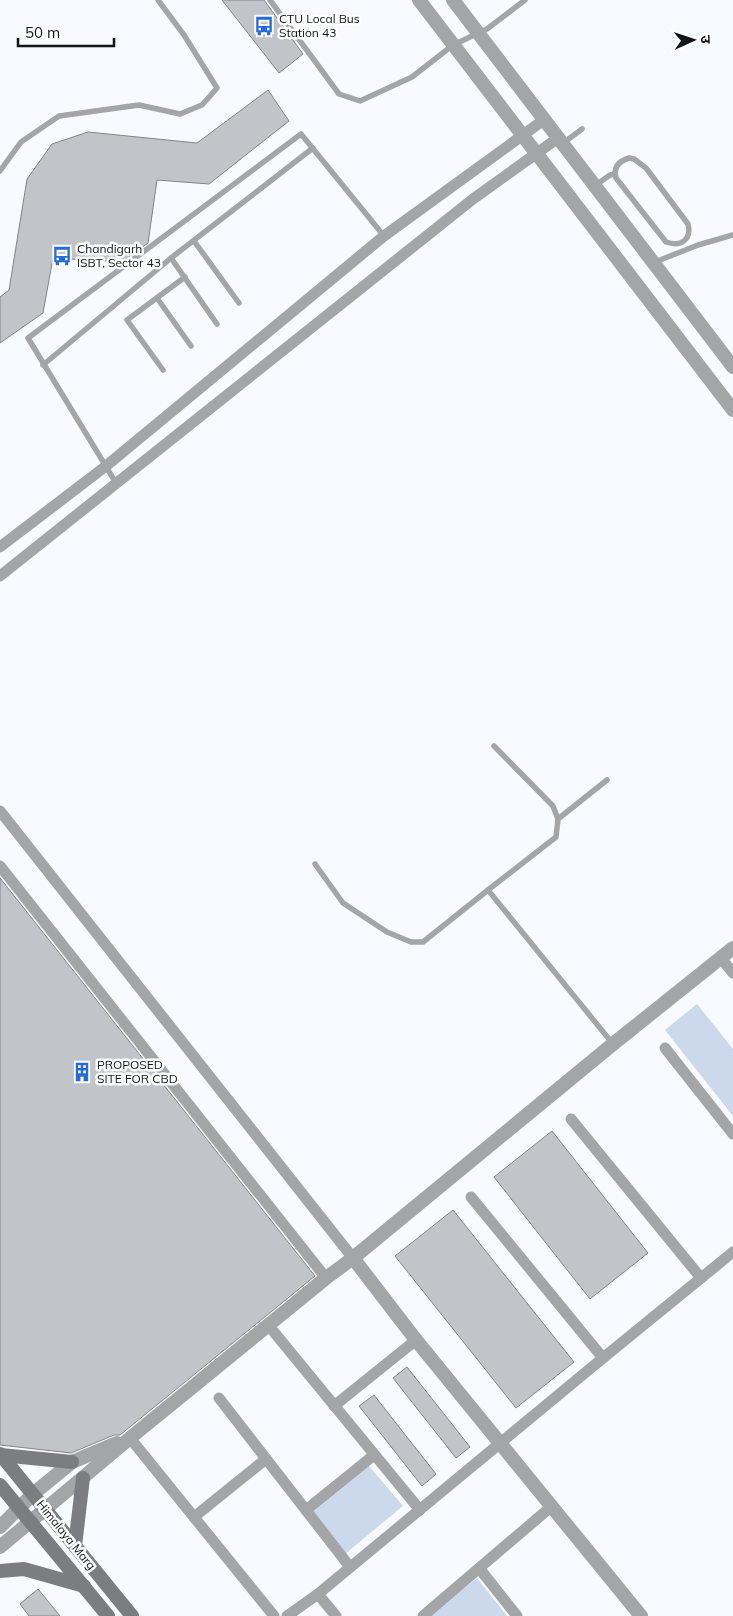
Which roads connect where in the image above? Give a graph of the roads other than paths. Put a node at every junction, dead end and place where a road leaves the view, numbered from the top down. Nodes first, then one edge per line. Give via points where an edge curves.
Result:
1 (158, 0) edge
2 (270, 0) edge
3 (419, 0) edge
4 (453, 0) edge
5 (526, 0) edge
6 (479, 34) junction
7 (453, 46) junction
8 (544, 119) junction
9 (582, 129) dead end
10 (522, 136) junction
11 (560, 141) junction
12 (313, 148) junction
13 (536, 154) junction
14 (0, 170) edge
15 (614, 174) junction
16 (594, 186) junction
17 (733, 235) edge
18 (384, 236) junction
19 (194, 241) junction
20 (171, 258) junction
21 (653, 263) junction
22 (184, 277) junction
23 (156, 298) junction
24 (240, 303) dead end
25 (217, 324) dead end
26 (191, 346) dead end
27 (43, 365) junction
28 (733, 367) edge
29 (163, 370) dead end
30 (733, 410) edge
31 (106, 466) junction
32 (116, 484) junction
33 (0, 547) edge
34 (0, 576) edge
35 (494, 746) dead end
36 (606, 780) dead end
37 (0, 811) edge
38 (558, 820) junction
39 (315, 864) dead end
40 (0, 866) edge
41 (488, 890) junction
42 (733, 948) edge
43 (721, 958) junction
44 (733, 973) edge
45 (613, 1044) junction
46 (665, 1048) dead end
47 (571, 1119) dead end
48 (733, 1134) edge
49 (470, 1198) dead end
50 (733, 1252) edge
51 (353, 1258) junction
52 (326, 1278) junction
53 (701, 1278) junction
54 (269, 1326) junction
55 (416, 1340) junction
56 (603, 1358) junction
57 (219, 1398) dead end
58 (334, 1406) junction
59 (130, 1438) junction
60 (501, 1443) junction
61 (0, 1454) edge
62 (374, 1455) junction
63 (266, 1459) junction
64 (72, 1462) junction
65 (83, 1478) junction
66 (0, 1485) edge
67 (32, 1494) junction
68 (552, 1506) junction
69 (19, 1508) junction
70 (46, 1509) junction
71 (306, 1510) junction
72 (420, 1510) junction
73 (194, 1517) junction
74 (30, 1522) junction
75 (0, 1527) edge
76 (75, 1546) junction
77 (0, 1547) edge
78 (350, 1567) junction
79 (480, 1568) junction
80 (0, 1571) edge
81 (84, 1586) junction
82 (318, 1594) junction
83 (108, 1616) edge
84 (132, 1616) edge
85 (274, 1616) edge
86 (287, 1616) edge
87 (336, 1616) edge
88 (422, 1616) edge
89 (517, 1616) edge
90 (641, 1616) edge

1 - 14 lane via 217,88 202,105 180,114 139,105 59,116 21,142
2 - 7 lane via 339,94 360,101 412,77
3 - 7 street
4 - 6 street
5 - 6 lane
6 - 7 lane
6 - 8 street
7 - 10 street
8 - 10 street
8 - 11 street
9 - 11 lane
10 - 13 street
10 - 18 street
11 - 13 street
11 - 16 street
12 - 18 lane
12 - 19 lane
12 - 27 lane via 301,134 28,338
13 - 30 street
13 - 32 street via 473,199
15 - 15 lane via 624,160 634,158 638,161 688,224 688,237 677,244 666,242
15 - 16 lane
16 - 21 street
17 - 21 lane
18 - 31 street
19 - 20 lane
19 - 24 lane
20 - 22 lane
20 - 27 lane
21 - 28 street
22 - 23 lane
22 - 25 lane
23 - 26 lane
23 - 29 lane via 126,320
27 - 31 lane
31 - 32 lane
31 - 33 street
32 - 34 street
35 - 38 lane via 553,806
36 - 38 lane
37 - 51 street
38 - 41 lane via 556,837
39 - 41 lane via 343,903 386,932 411,942 423,942
40 - 52 street
41 - 45 lane
42 - 43 street
43 - 44 street
43 - 45 street
45 - 51 street
46 - 48 street
47 - 53 street
49 - 56 street
50 - 53 street
51 - 52 street
51 - 55 street
52 - 54 street
53 - 56 street
54 - 58 street
54 - 59 street
55 - 58 street
55 - 60 street
56 - 60 street
57 - 63 street
58 - 62 street
59 - 64 street
59 - 65 street
59 - 73 street
60 - 68 street
60 - 72 street
61 - 64 main road
61 - 67 main road, Himalaya Marg
62 - 71 street
62 - 72 street
63 - 71 street
63 - 73 street
64 - 67 street
65 - 70 street
65 - 76 main road
66 - 69 main road, Himalaya Marg
67 - 69 street
67 - 70 main road, Himalaya Marg
68 - 79 street
68 - 90 street
69 - 74 main road, Himalaya Marg
69 - 75 street
70 - 74 street
70 - 76 main road, Himalaya Marg
71 - 78 street
72 - 78 street
73 - 85 street
74 - 77 street
74 - 81 main road, Himalaya Marg
76 - 84 main road, Himalaya Marg
78 - 82 street
79 - 88 street
79 - 89 street
80 - 81 main road via 24,1569
81 - 83 main road, Himalaya Marg
82 - 86 street
82 - 87 street

